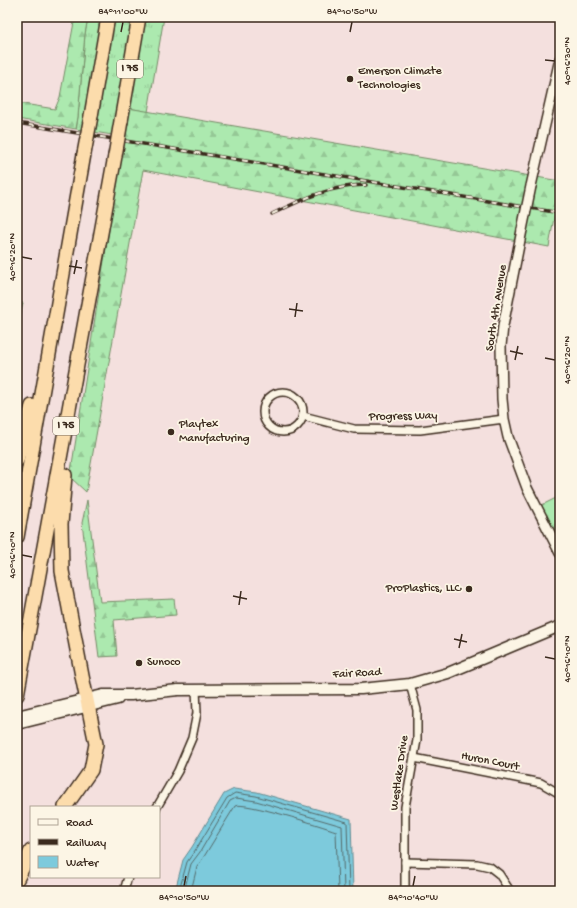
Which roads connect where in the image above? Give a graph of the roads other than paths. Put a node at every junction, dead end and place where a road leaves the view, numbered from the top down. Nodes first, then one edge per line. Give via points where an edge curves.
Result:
1 (108, 17) edge
2 (139, 17) edge
3 (560, 59) edge
4 (58, 305) junction
5 (82, 337) junction
6 (303, 416) junction
7 (504, 419) junction
8 (17, 460) edge
9 (17, 537) edge
10 (560, 553) edge
11 (560, 626) edge
12 (410, 684) junction
13 (196, 689) junction
14 (17, 695) edge
15 (88, 702) junction
16 (17, 716) edge
17 (32, 717) junction
18 (17, 724) edge
19 (414, 758) junction
20 (560, 794) edge
21 (66, 806) edge
22 (158, 806) edge
23 (30, 853) edge
24 (405, 862) junction
25 (128, 878) edge
26 (17, 879) edge
27 (124, 891) edge
28 (405, 891) edge
29 (510, 891) edge

1 - 4 highway, I 75, bridge
2 - 5 highway, I 75, bridge
3 - 7 street, South 4th Avenue, bridge via 503,326 501,346
4 - 8 highway
4 - 9 highway, I 75
5 - 14 highway, I 75
5 - 15 highway via 65,464 61,524 62,571
6 - 6 street via 301,402 292,393 285,391 270,395 262,407 262,414 268,426 280,432 288,432 295,428
6 - 7 street, Progress Way via 354,429 420,430
7 - 10 street, South 4th Avenue via 526,488
11 - 12 main road, Fair Road via 448,673
12 - 13 main road, Fair Road via 361,689
12 - 19 street, Westlake Drive via 417,710
13 - 15 main road, Fair Road via 145,693
13 - 22 street via 197,713 192,738 178,772
15 - 17 main road, Fair Road
15 - 21 highway via 96,744 91,770
16 - 17 main road, Fair Road
17 - 18 main road, Fair Road
19 - 20 street, Huron Court via 541,783
19 - 24 street, Westlake Drive via 405,807
23 - 26 highway
24 - 28 street, Westlake Drive
24 - 29 street via 477,864 490,867 499,874
25 - 27 street

